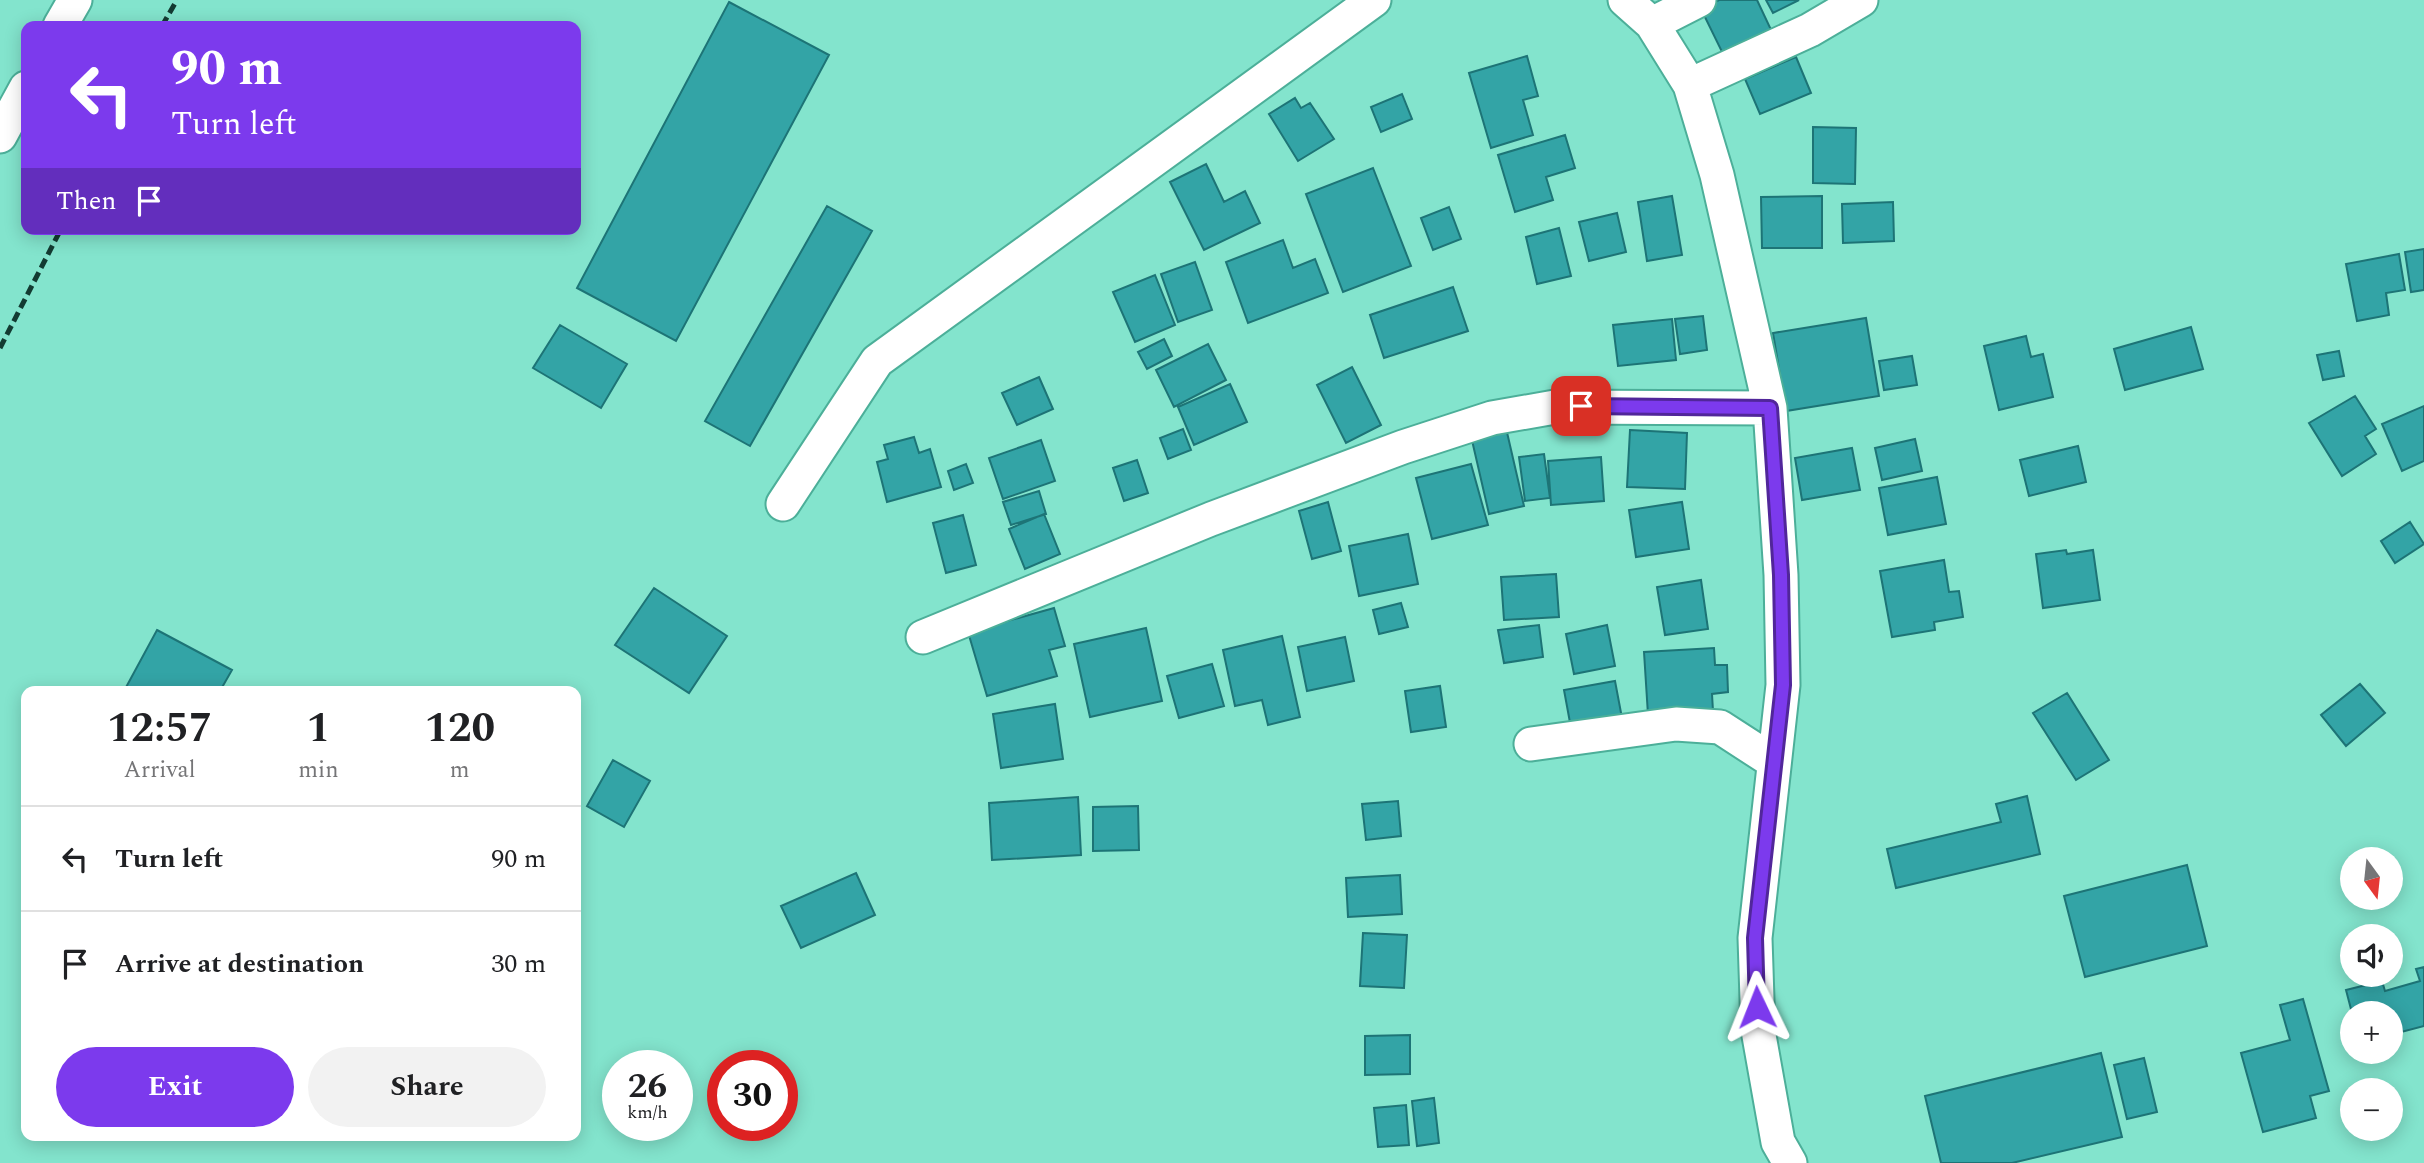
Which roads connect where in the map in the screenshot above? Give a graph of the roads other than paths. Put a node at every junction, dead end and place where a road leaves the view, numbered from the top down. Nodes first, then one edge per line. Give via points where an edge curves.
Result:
1 (75, 0) edge
2 (1374, 0) edge
3 (1625, 0) edge
4 (1699, 0) edge
5 (1861, 0) edge
6 (63, 21) edge
7 (1652, 24) junction
8 (1690, 85) junction
9 (21, 97) edge
10 (0, 136) edge
11 (1770, 408) junction
12 (783, 504) dead end
13 (923, 637) dead end
14 (1531, 744) dead end
15 (1773, 762) junction
16 (1790, 1163) edge

1 - 6 street
2 - 12 street via 877,361
3 - 7 street
4 - 7 street
5 - 8 street via 1810,30
7 - 8 street
8 - 11 street via 1717,175
9 - 10 street
11 - 13 street via 1555,407 1492,418 1210,519
11 - 15 street via 1783,685
14 - 15 street via 1676,724 1720,727
15 - 16 street via 1755,938 1758,1030 1778,1142

